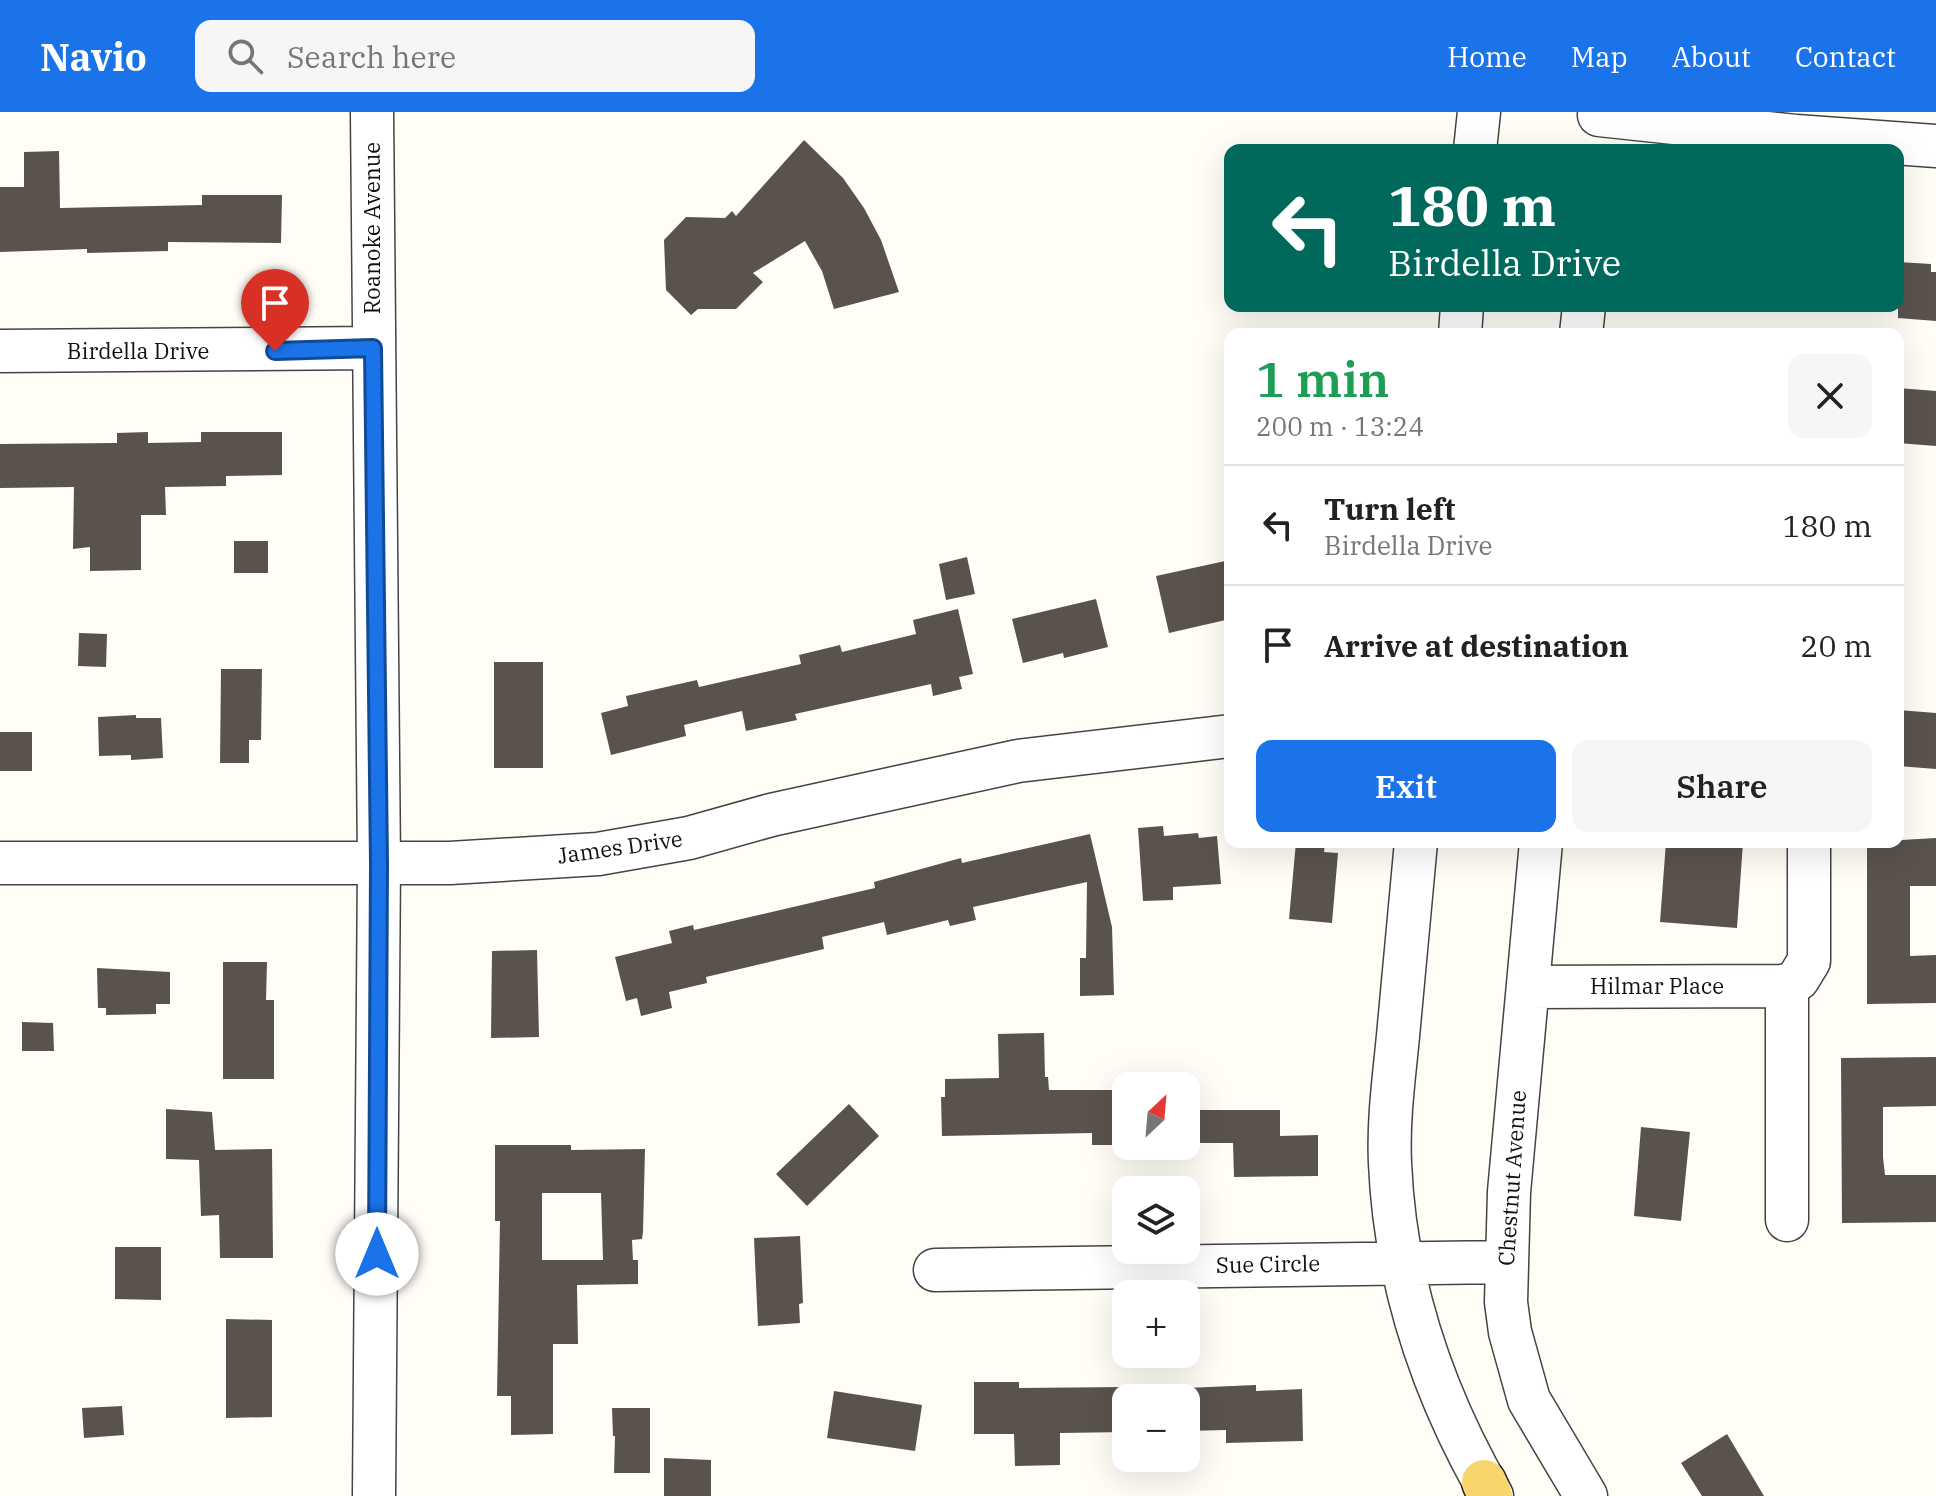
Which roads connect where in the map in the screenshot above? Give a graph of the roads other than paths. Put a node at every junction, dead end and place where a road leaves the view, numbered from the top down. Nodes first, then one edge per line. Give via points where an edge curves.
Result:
1 (372, 112) edge
2 (1479, 112) edge
3 (1598, 126) edge
4 (1476, 144) edge
5 (1936, 146) edge
6 (373, 348) junction
7 (0, 351) edge
8 (1224, 737) edge
9 (1415, 848) edge
10 (1540, 848) edge
11 (1809, 848) edge
12 (0, 863) edge
13 (379, 864) junction
14 (1787, 986) junction
15 (1528, 987) junction
16 (1787, 1220) dead end
17 (1402, 1262) junction
18 (1505, 1262) junction
19 (935, 1270) dead end
20 (1489, 1491) edge
21 (374, 1496) edge
22 (1586, 1496) edge

1 - 6 street, Roanoke Avenue
2 - 4 street
3 - 5 street
6 - 7 street, Birdella Drive
6 - 13 street, Roanoke Avenue
8 - 13 street, James Drive via 1018,761 689,838 598,854
9 - 17 street via 1391,1112 1390,1162
10 - 15 street, Chestnut Avenue
11 - 14 street via 1809,961
12 - 13 street, James Drive
13 - 21 street, Roanoke Avenue
14 - 15 street, Hilmar Place
14 - 16 street
15 - 18 street, Chestnut Avenue
17 - 18 street, Sue Circle
17 - 19 street, Sue Circle
17 - 20 street via 1441,1399
18 - 22 street, Chestnut Avenue via 1510,1332 1522,1381

